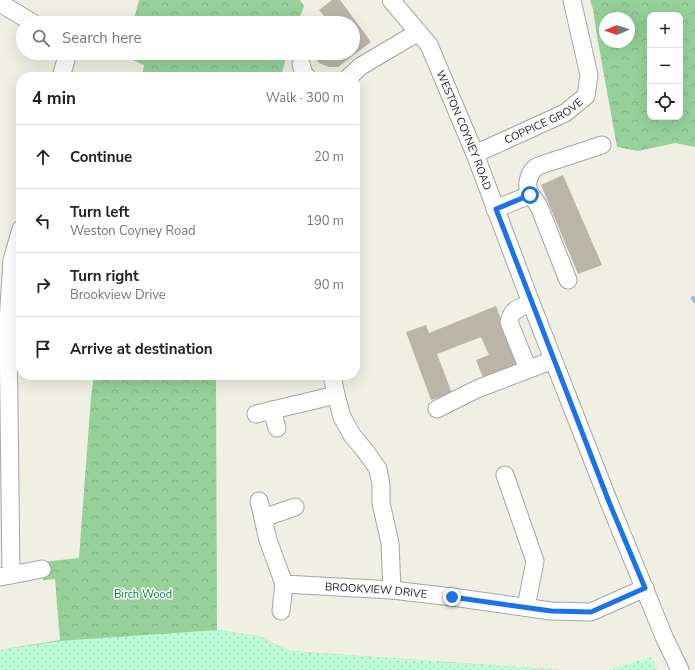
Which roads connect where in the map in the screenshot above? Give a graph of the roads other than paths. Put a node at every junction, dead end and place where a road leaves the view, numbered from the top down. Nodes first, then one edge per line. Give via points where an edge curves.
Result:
1 (392, 0) edge
2 (572, 0) edge
3 (0, 3) edge
4 (21, 16) edge
5 (419, 33) junction
6 (66, 60) edge
7 (62, 72) edge
8 (354, 72) edge
9 (602, 145) dead end
10 (474, 154) junction
11 (530, 195) junction
12 (496, 209) junction
13 (16, 246) edge
14 (568, 280) dead end
15 (531, 304) junction
16 (4, 322) edge
17 (553, 360) junction
18 (528, 369) junction
19 (333, 380) edge
20 (336, 395) junction
21 (437, 409) dead end
22 (272, 410) junction
23 (256, 414) dead end
24 (277, 428) dead end
25 (506, 475) dead end
26 (259, 501) dead end
27 (295, 507) dead end
28 (263, 518) junction
29 (42, 570) dead end
30 (5, 576) edge
31 (284, 584) junction
32 (645, 588) junction
33 (392, 590) junction
34 (526, 607) junction
35 (281, 611) dead end
36 (680, 670) edge

1 - 5 street, WESTON COYNEY ROAD
2 - 10 street, COPPICE GROVE via 589,75 586,96 565,113
3 - 4 street
5 - 8 street
5 - 10 street, WESTON COYNEY ROAD via 429,45
6 - 7 street
9 - 11 street via 535,167 528,179
10 - 12 street, WESTON COYNEY ROAD
11 - 12 street
11 - 14 street via 538,203
12 - 15 street, WESTON COYNEY ROAD
13 - 16 street
15 - 17 street, WESTON COYNEY ROAD
15 - 18 street via 515,310 509,322
16 - 30 street
17 - 18 street
17 - 32 street, WESTON COYNEY ROAD
18 - 21 street
19 - 20 street
20 - 22 street
20 - 33 street via 342,417 352,435 378,469 381,485 380,503 390,543
22 - 23 street
22 - 24 street
25 - 34 street via 535,561
26 - 28 street
27 - 28 street
28 - 31 street
29 - 30 street
31 - 33 street, BROOKVIEW DRIVE
31 - 35 street
32 - 34 street, BROOKVIEW DRIVE via 591,612 551,611
32 - 36 street, WESTON COYNEY ROAD
33 - 34 street, BROOKVIEW DRIVE

